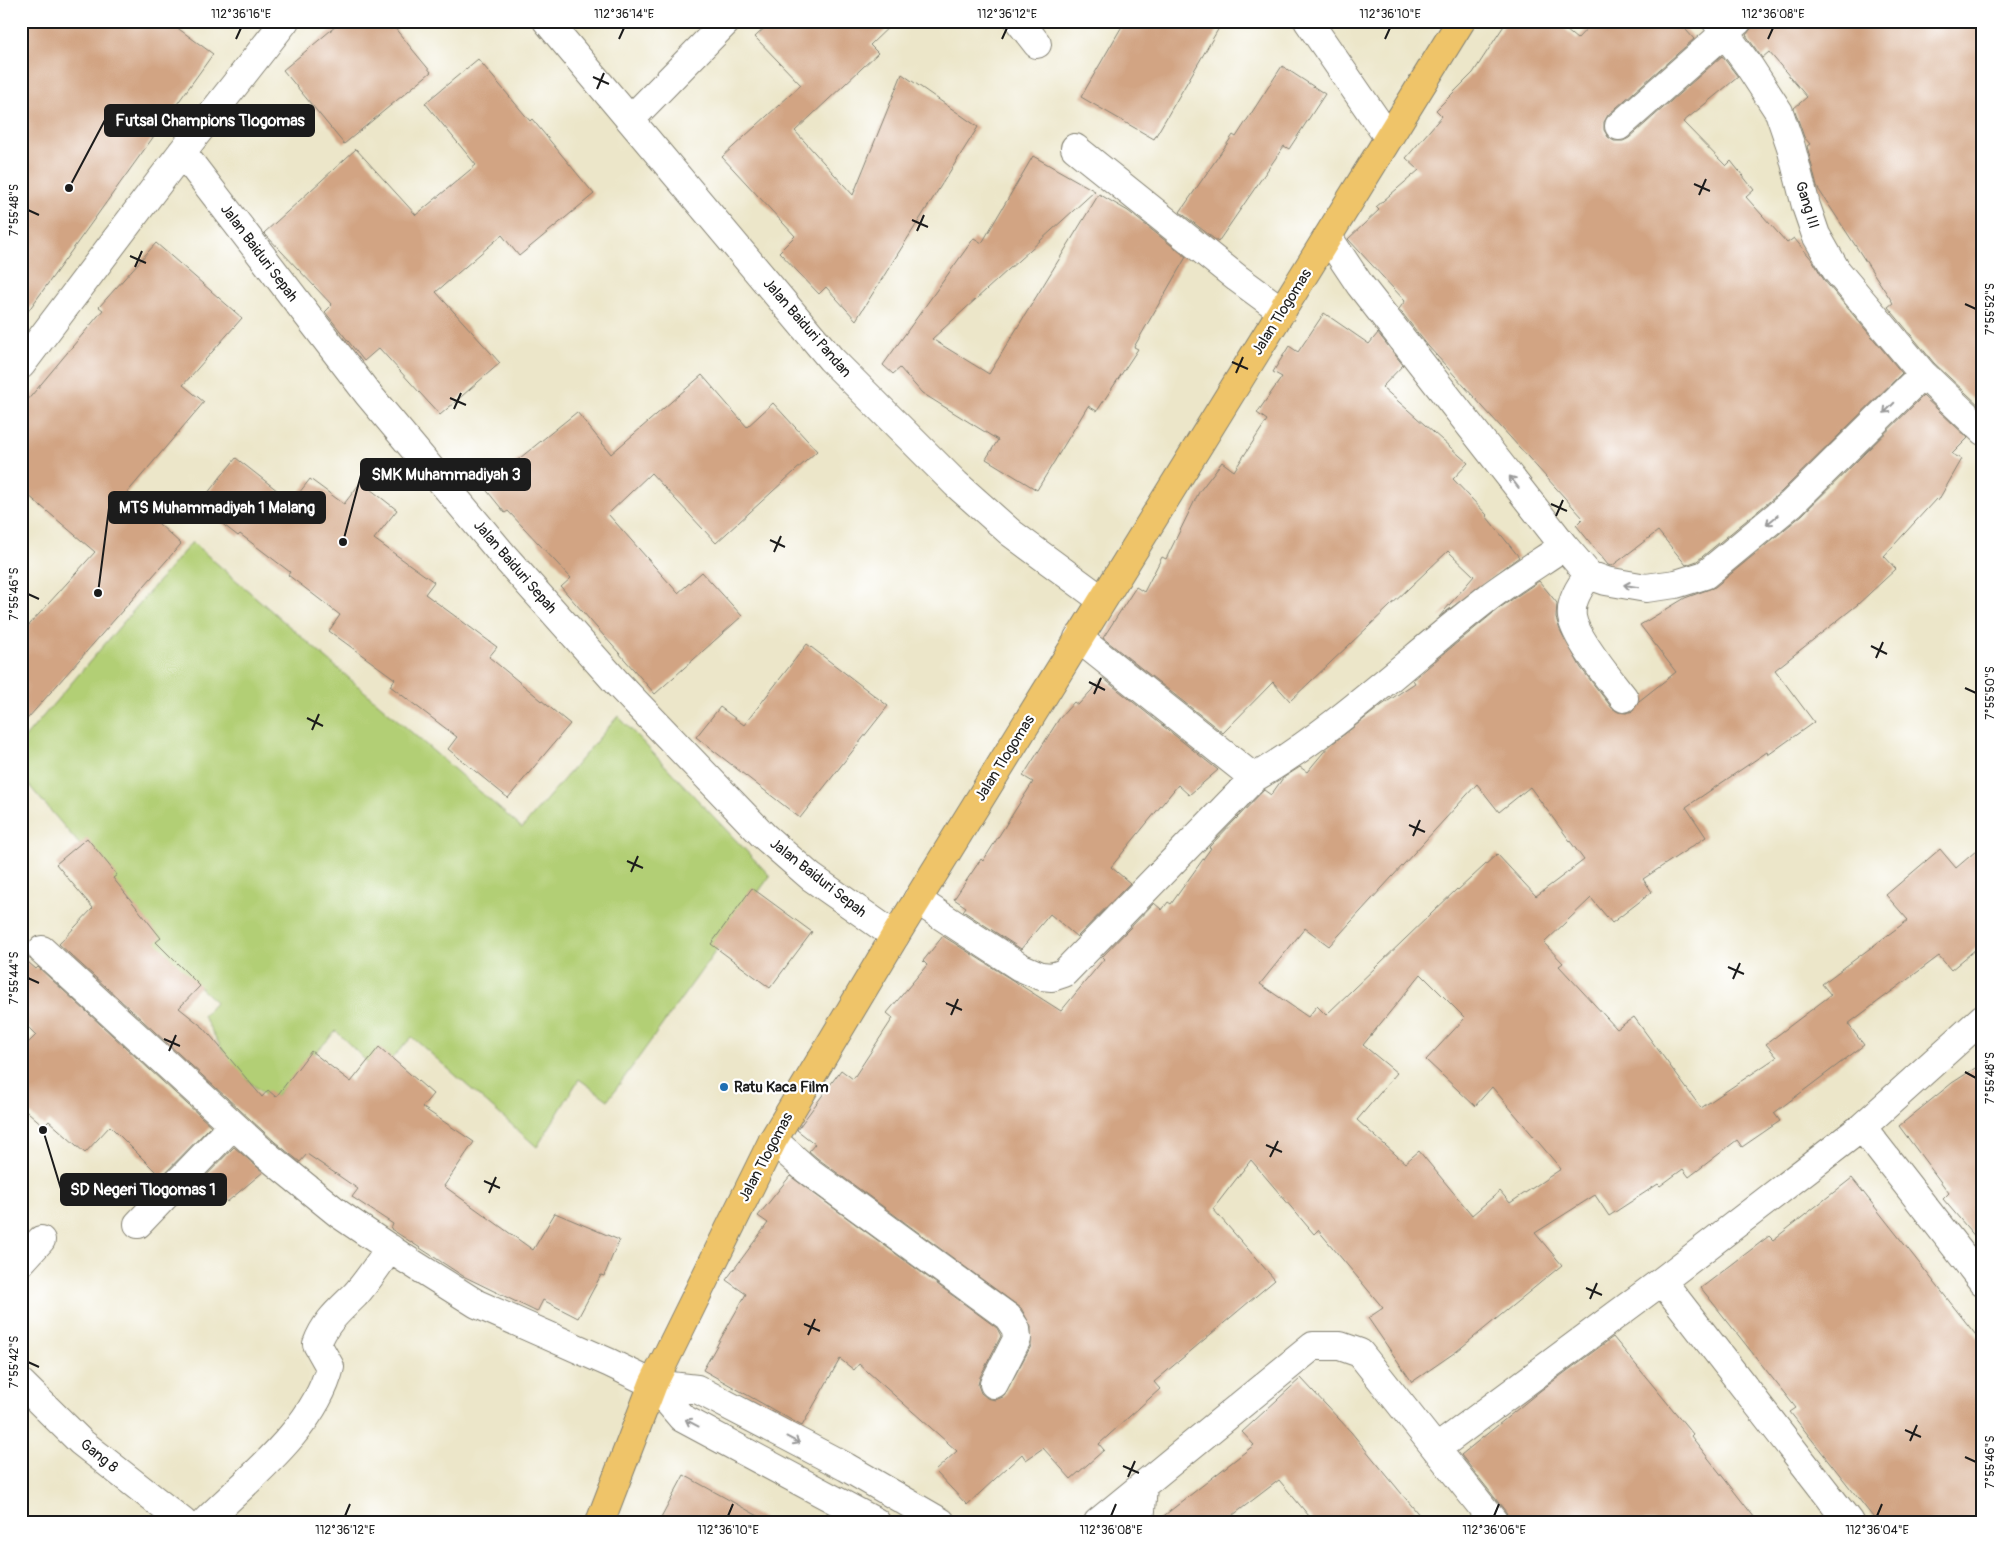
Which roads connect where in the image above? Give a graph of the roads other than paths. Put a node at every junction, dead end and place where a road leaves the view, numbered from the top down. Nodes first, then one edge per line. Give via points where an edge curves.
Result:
1 (285, 21) edge
2 (547, 21) edge
3 (727, 21) edge
4 (1019, 21) edge
5 (1308, 21) edge
6 (1458, 23) edge
7 (1727, 25) edge
8 (1037, 44) dead end
9 (630, 119) junction
10 (1619, 126) dead end
11 (1388, 137) junction
12 (1075, 148) dead end
13 (182, 152) junction
14 (1328, 237) junction
15 (1282, 312) junction
16 (21, 365) edge
17 (1923, 374) junction
18 (1983, 431) edge
19 (1564, 546) junction
20 (1589, 575) junction
21 (1102, 600) junction
22 (1078, 638) junction
23 (1624, 698) dead end
24 (1254, 778) junction
25 (917, 900) junction
26 (895, 936) junction
27 (42, 950) dead end
28 (1983, 1018) edge
29 (233, 1125) junction
30 (1862, 1127) junction
31 (773, 1140) junction
32 (138, 1224) dead end
33 (40, 1240) dead end
34 (390, 1248) junction
35 (21, 1262) edge
36 (1662, 1280) junction
37 (1983, 1282) edge
38 (21, 1383) edge
39 (653, 1384) junction
40 (994, 1384) dead end
41 (1436, 1449) junction
42 (846, 1467) junction
43 (1143, 1486) junction
44 (830, 1496) junction
45 (933, 1520) edge
46 (183, 1522) edge
47 (205, 1522) edge
48 (600, 1522) edge
49 (876, 1522) edge
50 (1098, 1522) edge
51 (1140, 1522) edge
52 (1494, 1522) edge
53 (1849, 1522) edge

1 - 13 street
2 - 9 street, Jalan Baiduri Pandan
3 - 9 street
4 - 8 street
5 - 11 street
6 - 11 main road, Jalan Tlogomas
7 - 10 street
7 - 17 street, Gang III via 1778,112 1816,235 1836,270
9 - 21 street, Jalan Baiduri Pandan via 831,359 956,484 1010,533
11 - 14 main road, Jalan Tlogomas
12 - 15 street
13 - 16 street
13 - 26 street, Jalan Baiduri Sepah via 368,394 503,555 617,683 764,836 811,877
14 - 15 main road, Jalan Tlogomas
19 -> 14 street via 1360,285
15 - 21 main road, Jalan Tlogomas
17 - 18 street, Gang III
17 -> 20 street via 1791,504 1705,575 1676,584 1646,588
19 - 20 street
19 - 24 street via 1490,596 1334,723
20 - 23 street via 1574,599 1572,617 1578,633
21 - 22 main road, Jalan Tlogomas
22 - 24 street
22 - 25 main road, Jalan Tlogomas
24 - 25 street via 1064,973 1041,976 1020,967
25 - 26 main road, Jalan Tlogomas
26 - 31 main road, Jalan Tlogomas
27 - 29 street
28 - 30 street
29 - 32 street
29 - 34 street via 339,1214
30 - 36 street
30 - 37 street
31 - 39 main road, Jalan Tlogomas
31 - 40 street via 807,1170 1008,1317 1016,1329 1017,1339
33 - 35 street
34 - 39 street via 477,1304
34 - 47 street via 355,1295 336,1312 322,1331 317,1344 330,1367 326,1385 311,1412 296,1432
36 - 41 street
36 - 53 street
38 - 46 street, Gang 8 via 81,1442
39 -> 42 street via 697,1388
44 -> 39 street via 682,1418
39 - 48 main road, Jalan Tlogomas
41 - 43 street via 1360,1353 1340,1346 1313,1346
41 - 52 street
42 - 44 street
42 - 45 street
43 - 50 street
43 - 51 street
44 - 49 street

